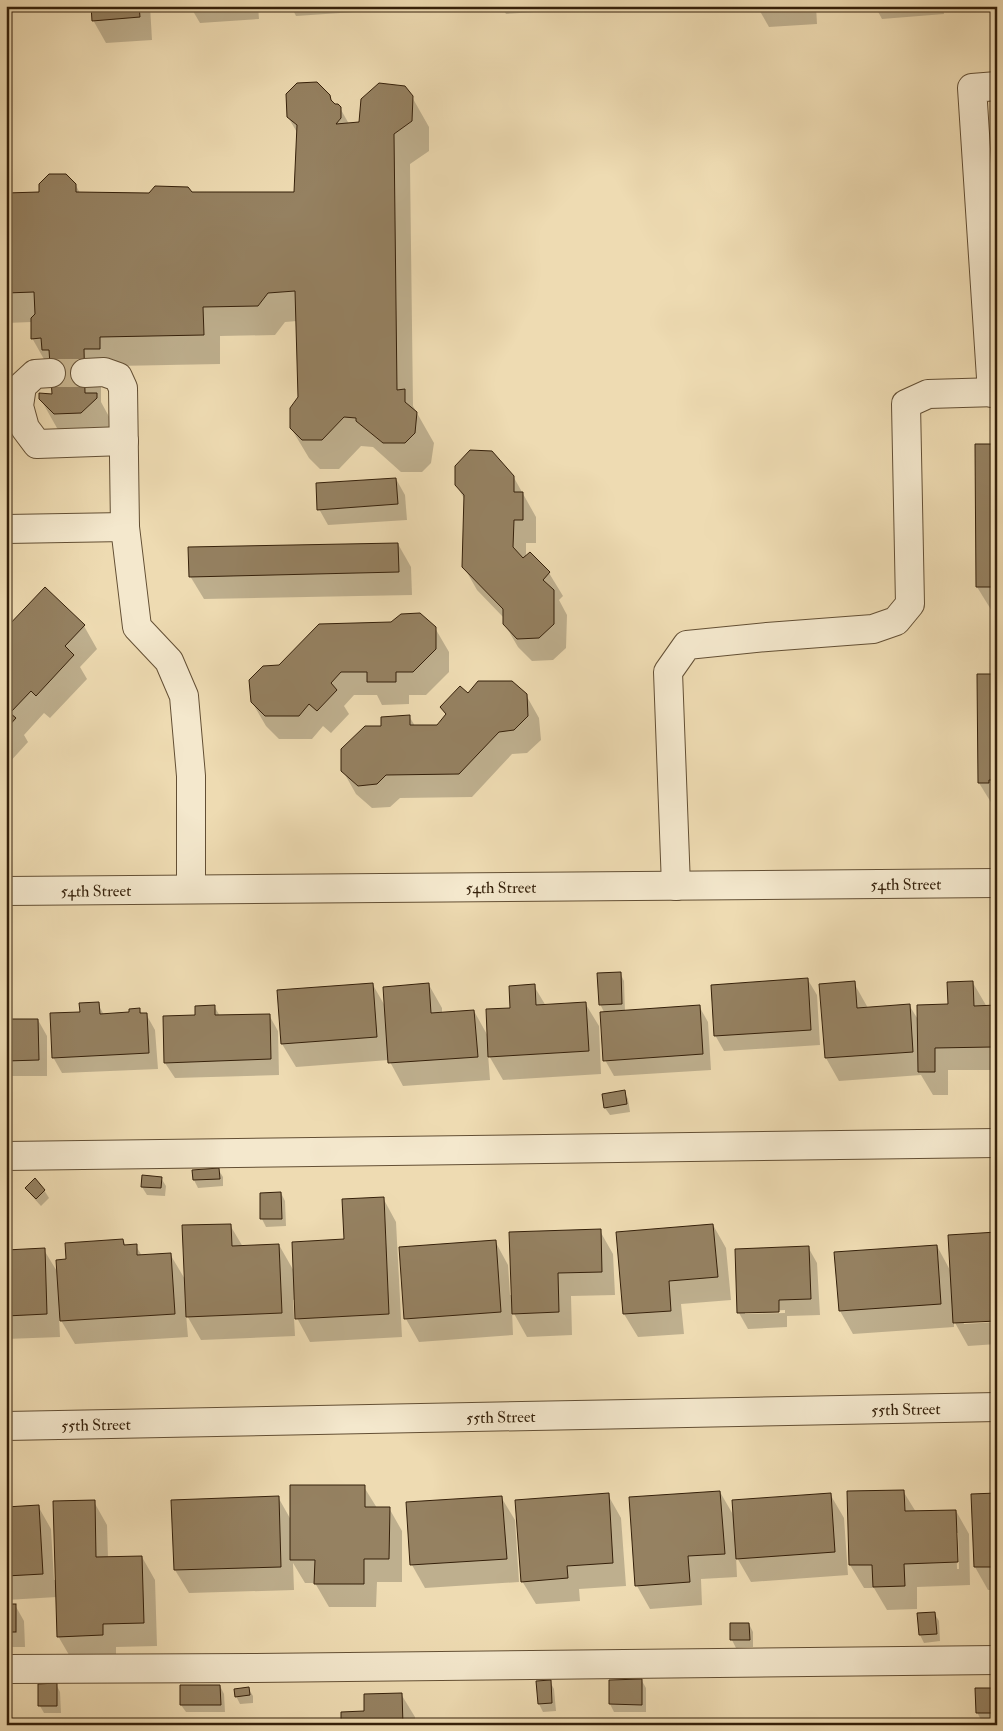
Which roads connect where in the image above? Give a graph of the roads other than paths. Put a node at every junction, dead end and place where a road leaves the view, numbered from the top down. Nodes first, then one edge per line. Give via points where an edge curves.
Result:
1 (997, 86) edge
2 (51, 373) tunnel mouth
3 (85, 373) tunnel mouth
4 (994, 393) edge
5 (124, 441) junction
6 (125, 527) junction
7 (6, 529) edge
8 (997, 884) edge
9 (676, 886) junction
10 (191, 889) junction
11 (6, 891) edge
12 (997, 1143) edge
13 (6, 1156) edge
14 (997, 1407) edge
15 (6, 1426) edge
16 (997, 1660) edge
17 (6, 1669) edge

1 - 4 street via 972,88
2 - 5 street via 35,374 22,386 19,406 24,428 38,444
3 - 5 street via 104,372 118,377 123,388
4 - 9 street via 928,394 906,404 910,604 896,621 873,630 687,645 668,672
5 - 6 street
6 - 7 street
6 - 10 street via 136,627 169,661 184,696 192,776
8 - 9 street, 54th Street
9 - 10 street, 54th Street
10 - 11 street, 54th Street
12 - 13 street
14 - 15 street, 55th Street
16 - 17 street

